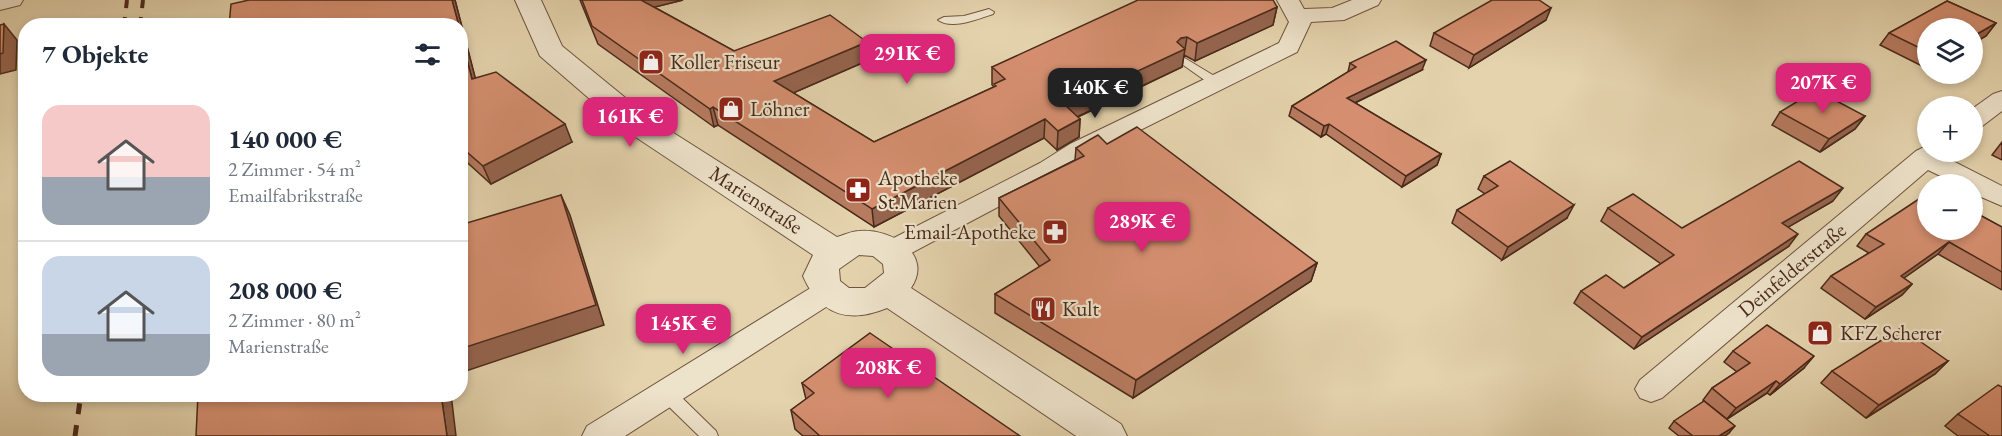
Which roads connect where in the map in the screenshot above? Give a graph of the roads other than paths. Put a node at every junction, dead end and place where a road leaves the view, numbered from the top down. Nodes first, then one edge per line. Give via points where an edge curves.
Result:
1 (12, 0) edge
2 (528, 0) edge
3 (1370, 0) edge
4 (0, 3) edge
5 (1293, 8) edge
6 (989, 12) dead end
7 (944, 20) dead end
8 (1183, 60) edge
9 (1217, 83) junction
10 (2002, 99) edge
11 (1983, 113) edge
12 (1920, 162) edge
13 (1943, 162) edge
14 (2002, 196) edge
15 (892, 251) junction
16 (834, 252) junction
17 (827, 292) junction
18 (890, 292) junction
19 (1651, 389) dead end
20 (667, 394) junction
21 (598, 436) edge
22 (710, 436) edge
23 (1107, 436) edge

1 - 4 street
2 - 16 street, Marienstraße via 550,50 639,126
3 - 5 street via 1336,15
5 - 9 street via 1300,22 1289,47
6 - 7 lane
8 - 9 lane
9 - 15 street via 1079,150
10 - 11 street
12 - 19 street, Deinfelderstraße
13 - 14 street
15 - 16 street via 876,244 858,243
15 - 18 street via 899,258 902,275
16 - 17 street via 826,259 820,276
17 - 18 street via 850,303 879,299
17 - 20 street
18 - 23 street
20 - 21 street
20 - 22 lane

